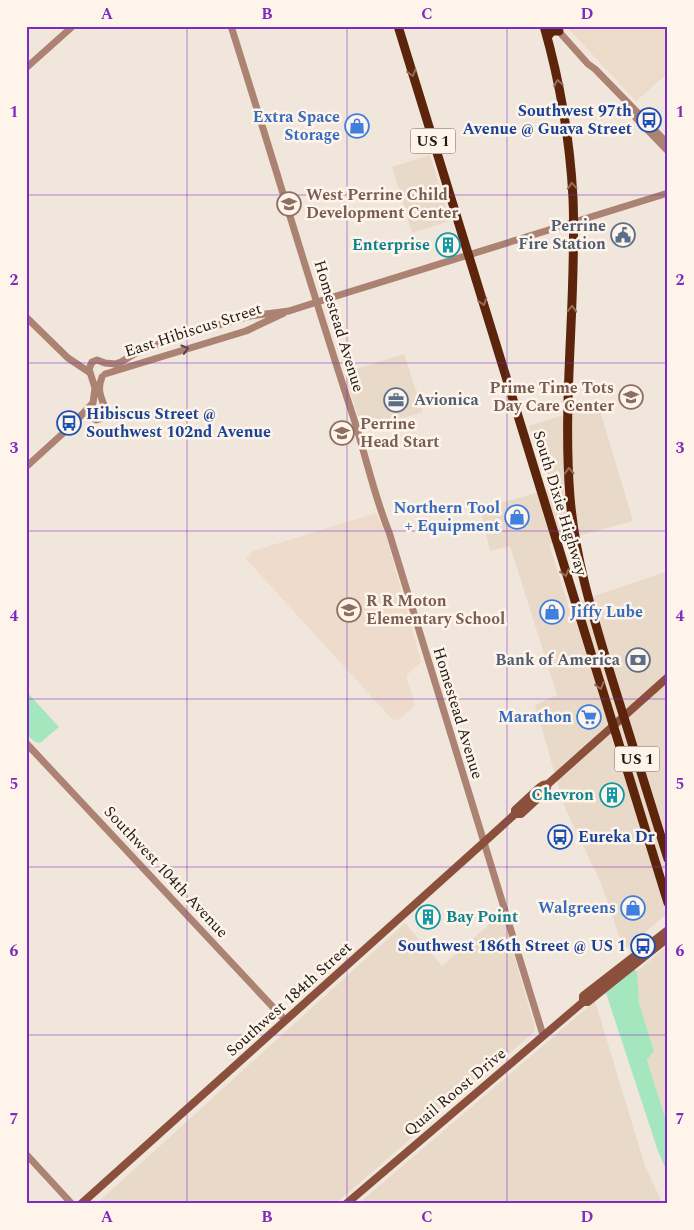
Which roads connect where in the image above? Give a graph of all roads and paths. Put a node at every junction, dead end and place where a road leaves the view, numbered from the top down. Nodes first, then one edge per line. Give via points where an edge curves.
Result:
1 (73, 26) edge
2 (231, 26) edge
3 (398, 26) edge
4 (544, 26) edge
5 (556, 29) edge
6 (547, 37) junction
7 (588, 64) junction
8 (26, 68) edge
9 (668, 144) edge
10 (668, 151) edge
11 (668, 193) edge
12 (573, 223) junction
13 (468, 255) junction
14 (317, 302) junction
15 (289, 310) junction
16 (26, 317) edge
17 (64, 353) junction
18 (92, 362) junction
19 (105, 363) junction
20 (90, 373) junction
21 (103, 376) junction
22 (93, 403) junction
23 (104, 405) junction
24 (88, 410) junction
25 (91, 418) junction
26 (71, 426) junction
27 (26, 467) edge
28 (585, 588) junction
29 (572, 592) junction
30 (668, 677) edge
31 (624, 717) junction
32 (613, 727) junction
33 (26, 743) edge
34 (650, 801) junction
35 (637, 805) junction
36 (484, 843) junction
37 (668, 859) edge
38 (668, 903) edge
39 (668, 930) edge
40 (668, 938) edge
41 (583, 1002) junction
42 (285, 1020) junction
43 (543, 1035) junction
44 (26, 1154) edge
45 (72, 1204) edge
46 (82, 1204) edge
47 (346, 1204) edge

1 - 8 street
2 - 14 street, Homestead Avenue
3 -> 13 highway, South Dixie Highway / US 1
4 - 6 highway, South Dixie Highway / US 1
5 - 6 highway
5 - 7 street
12 -> 6 highway, South Dixie Highway / US 1 via 564,120
7 - 9 street
7 - 10 street
11 - 12 street
12 - 13 street
28 -> 12 highway, South Dixie Highway / US 1 via 573,523 568,453
13 - 14 street, East Hibiscus Street
13 -> 29 highway, South Dixie Highway / US 1
14 - 15 street, East Hibiscus Street
14 - 36 street, Homestead Avenue
15 - 19 street, East Hibiscus Street via 250,316 143,349 120,362
21 -> 15 street, East Hibiscus Street via 246,331
16 - 17 street
17 - 18 street
17 - 20 street
18 - 19 street
18 - 20 street
19 - 21 street via 107,369
20 - 21 street via 96,378
20 - 22 street via 95,388
21 - 23 street via 100,392
22 - 23 street
22 - 24 street
23 - 25 street via 106,411 100,420
24 - 25 street
24 - 26 street
25 - 26 street
26 - 27 street
28 - 29 highway
28 - 31 highway, South Dixie Highway / US 1
29 -> 32 highway, South Dixie Highway / US 1
30 - 31 main road, Southwest 184th Street
31 - 32 main road, Southwest 184th Street
31 - 34 highway, South Dixie Highway / US 1
32 - 35 highway, South Dixie Highway / US 1
32 - 36 main road, Southwest 184th Street via 548,784 546,791 521,814 515,814
33 - 42 street, Southwest 104th Avenue
34 - 35 highway
34 - 37 highway, South Dixie Highway / US 1
35 - 38 highway, South Dixie Highway / US 1
36 - 42 main road, Southwest 184th Street
36 - 43 street, Homestead Avenue
39 - 41 main road, Quail Roost Drive via 583,996
40 - 41 main road, Quail Roost Drive via 588,1002
41 - 43 main road, Quail Roost Drive
42 - 46 main road, Southwest 184th Street
43 - 47 main road, Quail Roost Drive
44 - 45 street

